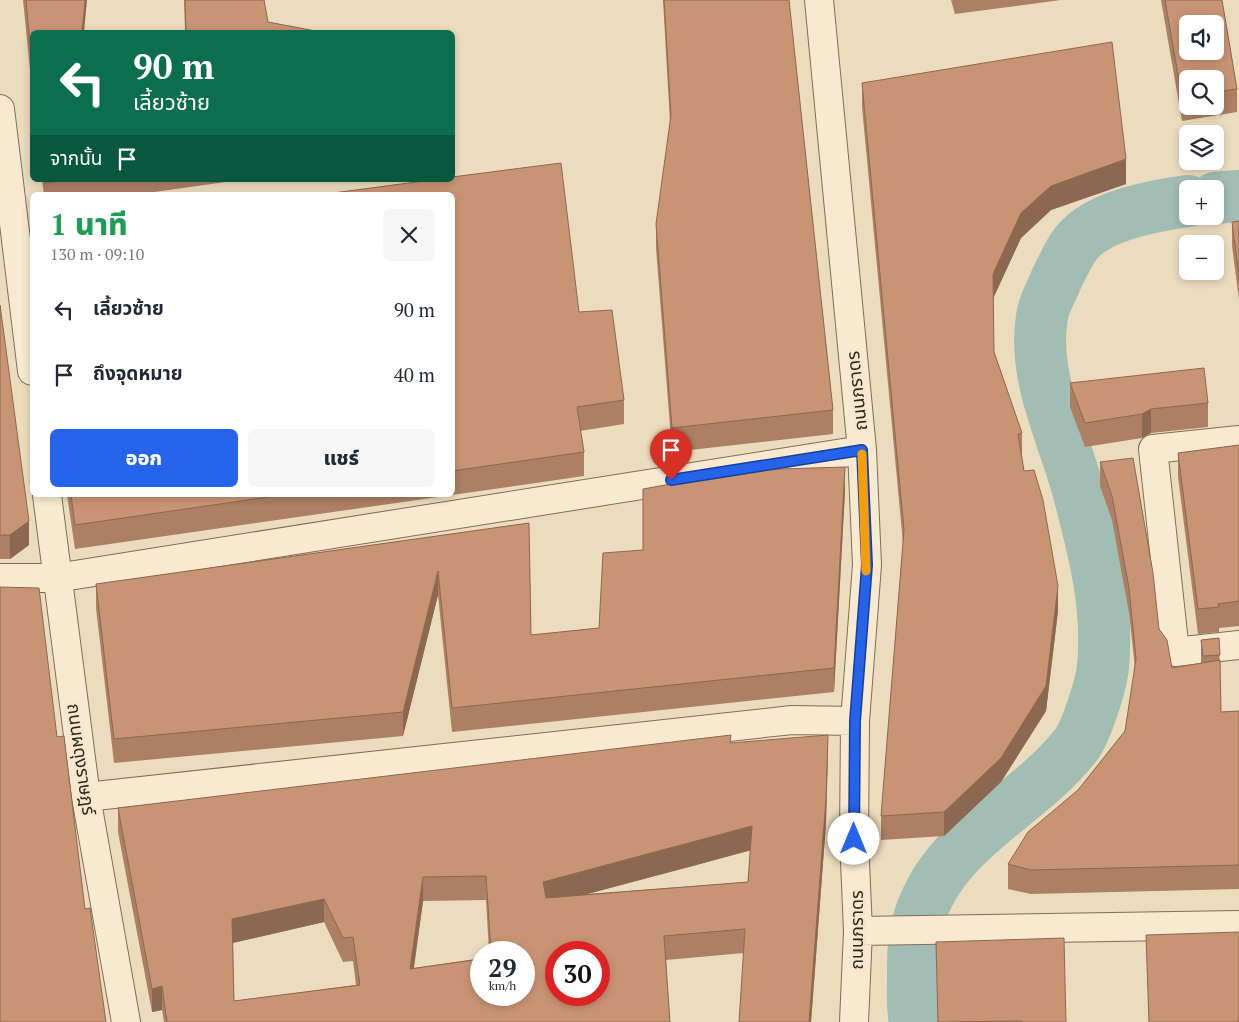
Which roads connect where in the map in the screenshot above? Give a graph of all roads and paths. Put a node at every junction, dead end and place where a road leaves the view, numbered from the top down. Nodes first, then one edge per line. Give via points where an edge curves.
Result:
1 (819, 0) edge
2 (0, 109) edge
3 (25, 231) edge
4 (30, 331) edge
5 (1239, 440) edge
6 (862, 450) junction
7 (47, 497) edge
8 (0, 578) edge
9 (56, 578) junction
10 (1239, 645) edge
11 (855, 721) junction
12 (86, 797) junction
13 (1239, 925) edge
14 (858, 931) junction
15 (126, 1022) edge
16 (854, 1022) edge

1 - 6 street, ถนนภราดร
2 - 3 street
3 - 4 street
5 - 10 street via 1153,449 1175,652
6 - 9 street
6 - 11 street, ถนนภราดร via 867,565
7 - 9 street, ถนนผดุงราษฎร์
8 - 9 street
9 - 12 street, ถนนผดุงราษฎร์
11 - 12 street via 792,720
11 - 14 street, ถนนภราดร via 854,839
12 - 15 street, ถนนผดุงราษฎร์
13 - 14 street
14 - 16 street, ถนนภราดร

